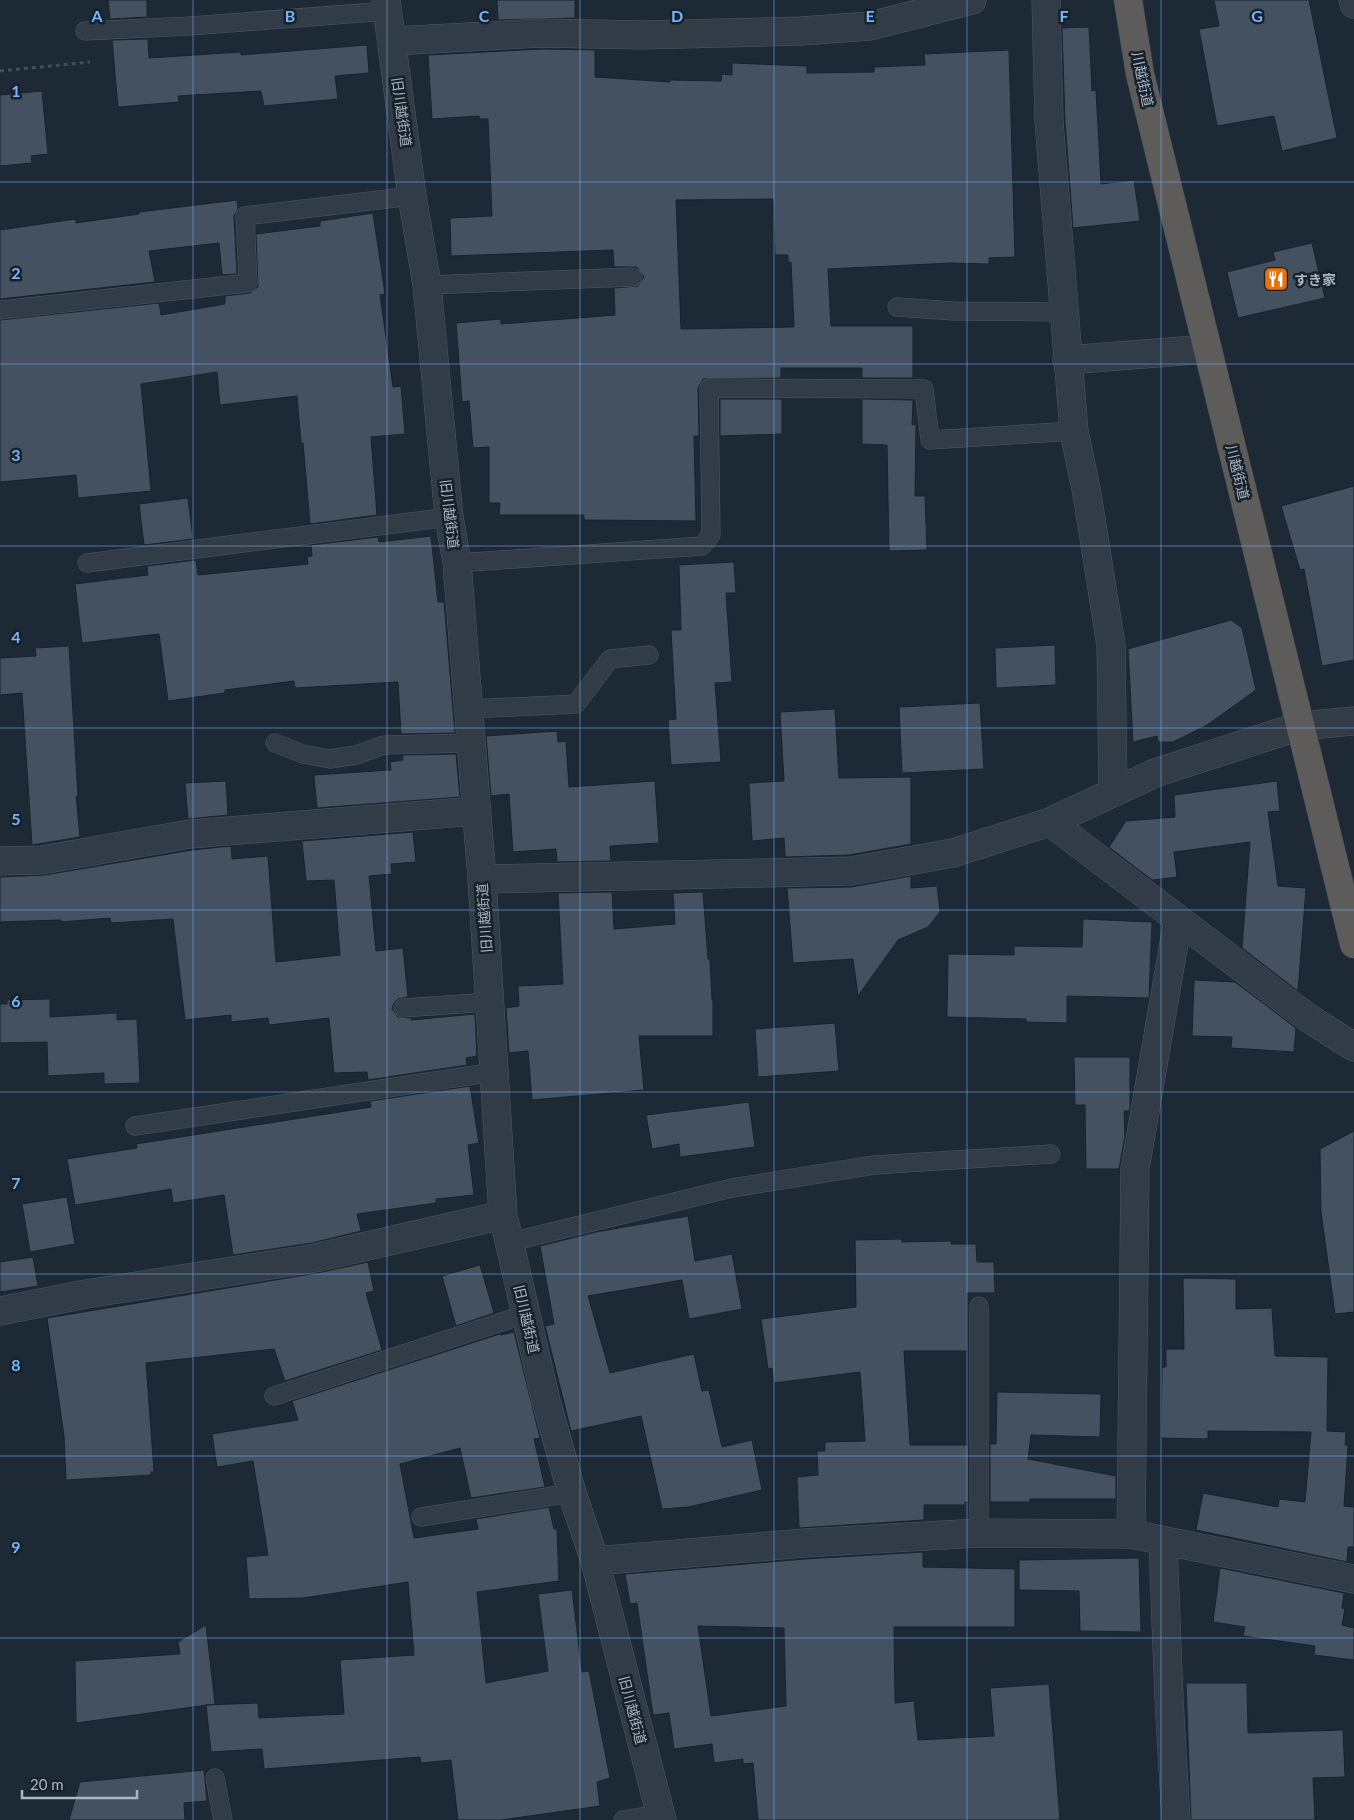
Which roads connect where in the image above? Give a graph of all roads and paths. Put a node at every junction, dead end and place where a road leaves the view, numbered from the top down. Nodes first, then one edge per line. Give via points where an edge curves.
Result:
1 (972, 0) edge
2 (1046, 0) edge
3 (1128, 0) edge
4 (1353, 0) edge
5 (1354, 4) edge
6 (387, 5) edge
7 (85, 31) dead end
8 (393, 41) junction
9 (412, 196) junction
10 (633, 277) dead end
11 (427, 285) junction
12 (897, 307) dead end
13 (0, 310) edge
14 (1063, 312) junction
15 (1208, 349) junction
16 (1067, 360) junction
17 (1074, 431) junction
18 (450, 517) junction
19 (87, 563) dead end
20 (457, 563) junction
21 (648, 655) dead end
22 (468, 709) junction
23 (1354, 721) edge
24 (1300, 726) junction
25 (275, 743) dead end
26 (470, 743) junction
27 (1113, 793) junction
28 (475, 812) junction
29 (1050, 822) junction
30 (0, 855) edge
31 (0, 861) edge
32 (482, 879) junction
33 (1178, 920) junction
34 (1354, 944) edge
35 (490, 1002) junction
36 (403, 1008) dead end
37 (1354, 1047) edge
38 (494, 1072) junction
39 (135, 1126) dead end
40 (1051, 1154) dead end
41 (503, 1215) junction
42 (510, 1242) junction
43 (980, 1306) dead end
44 (0, 1311) edge
45 (526, 1314) junction
46 (274, 1396) dead end
47 (572, 1493) junction
48 (421, 1517) dead end
49 (979, 1533) junction
50 (1130, 1534) junction
51 (1163, 1542) junction
52 (595, 1561) junction
53 (1354, 1579) edge
54 (215, 1778) dead end
55 (661, 1817) edge
56 (223, 1820) edge
57 (623, 1820) edge
58 (1176, 1820) edge

1 - 8 street via 870,26
2 - 14 street via 1049,122
3 - 15 highway, 川越街道 via 1140,74
4 - 5 street
6 - 7 lane via 190,26
6 - 8 street, 旧川越街道
8 - 9 street, 旧川越街道
9 - 11 street, 旧川越街道
9 - 13 lane via 245,216 248,283
10 - 11 lane
11 - 18 street, 旧川越街道
12 - 14 lane
14 - 16 street
15 - 16 street
15 - 24 highway, 川越街道
16 - 17 street
17 - 20 lane via 930,440 924,389 709,388 711,535 702,546
17 - 27 street via 1111,646
18 - 19 lane
18 - 20 street, 旧川越街道
20 - 22 street, 旧川越街道
21 - 22 lane via 610,659 576,704
22 - 26 street, 旧川越街道
23 - 24 street
24 - 27 street via 1155,773
24 - 34 highway, 川越街道
25 - 26 lane via 303,754 330,759 356,755 384,745
26 - 28 street, 旧川越街道
27 - 29 street
28 - 31 street via 190,834 42,860
28 - 32 street, 旧川越街道
29 - 32 street via 953,854 851,871
29 - 33 street
30 - 31 lane
32 - 35 street, 旧川越街道
33 - 37 street via 1307,1017
33 - 50 street via 1135,1169
35 - 36 lane
35 - 38 street, 旧川越街道
38 - 39 lane
38 - 41 street, 旧川越街道
40 - 42 lane via 874,1165 732,1188
41 - 42 street, 旧川越街道
41 - 44 street via 315,1258
42 - 45 street, 旧川越街道
43 - 49 lane
45 - 46 lane
45 - 47 street, 旧川越街道
47 - 48 lane
47 - 52 street, 旧川越街道
49 - 50 street
49 - 52 street via 804,1543
50 - 51 street
51 - 53 street
51 - 58 street
52 - 55 street, 旧川越街道
54 - 56 lane
55 - 57 lane

